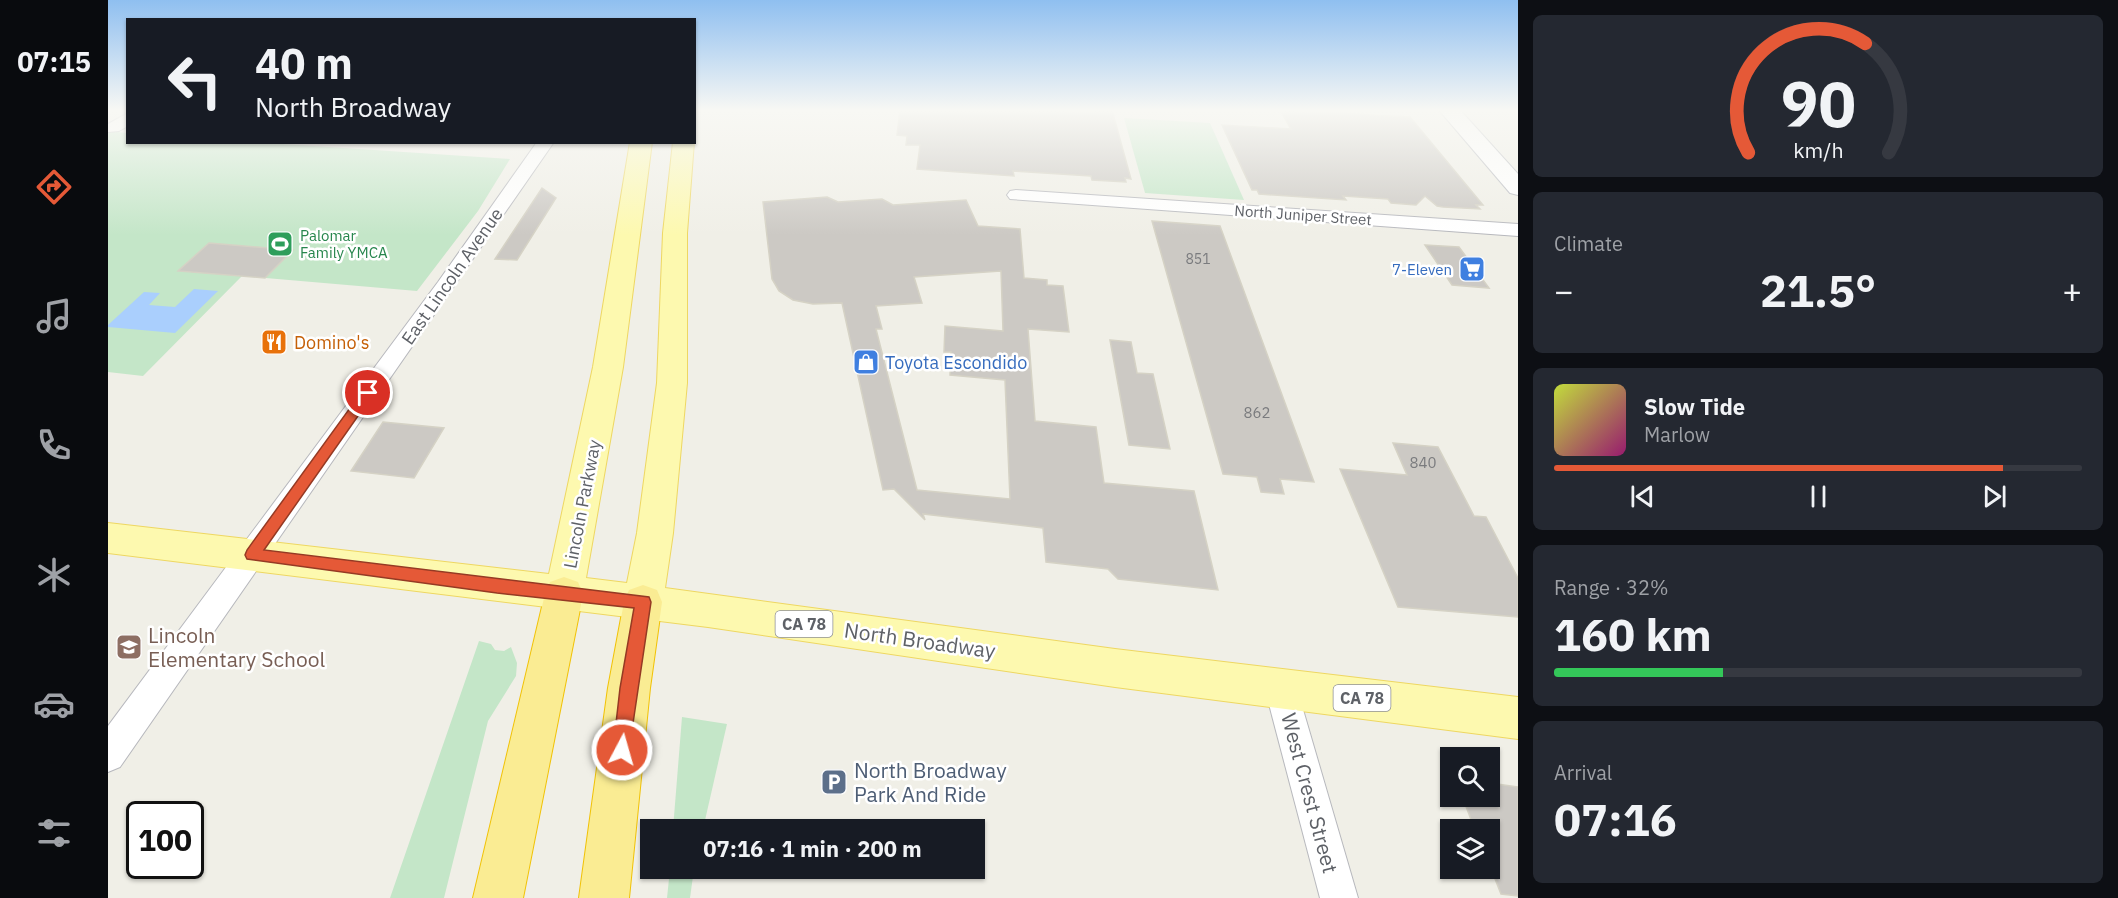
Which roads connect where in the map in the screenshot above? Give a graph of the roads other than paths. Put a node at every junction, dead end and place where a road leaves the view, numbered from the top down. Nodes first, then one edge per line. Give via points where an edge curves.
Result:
1 (539, 152) edge
2 (640, 152) edge
3 (683, 152) edge
4 (1486, 152) edge
5 (1518, 188) edge
6 (1016, 195) dead end
7 (1518, 230) edge
8 (108, 538) edge
9 (252, 555) junction
10 (564, 594) junction
11 (643, 602) junction
12 (1281, 689) junction
13 (1518, 718) edge
14 (108, 755) edge
15 (498, 898) edge
16 (604, 898) edge
17 (1339, 898) edge

1 - 9 street, East Lincoln Avenue
2 - 10 main road, Lincoln Parkway via 608,367
3 - 11 main road via 675,233 672,383
4 - 5 main road
6 - 7 street, North Juniper Street
8 - 9 main road, North Broadway
9 - 10 main road, North Broadway
9 - 14 street, East Lincoln Avenue
10 - 11 main road, North Broadway / CA 78
10 - 15 highway, Lincoln Parkway
11 - 12 main road, North Broadway / CA 78
11 - 16 highway
12 - 13 main road, North Broadway / CA 78
12 - 17 street, West Crest Street

